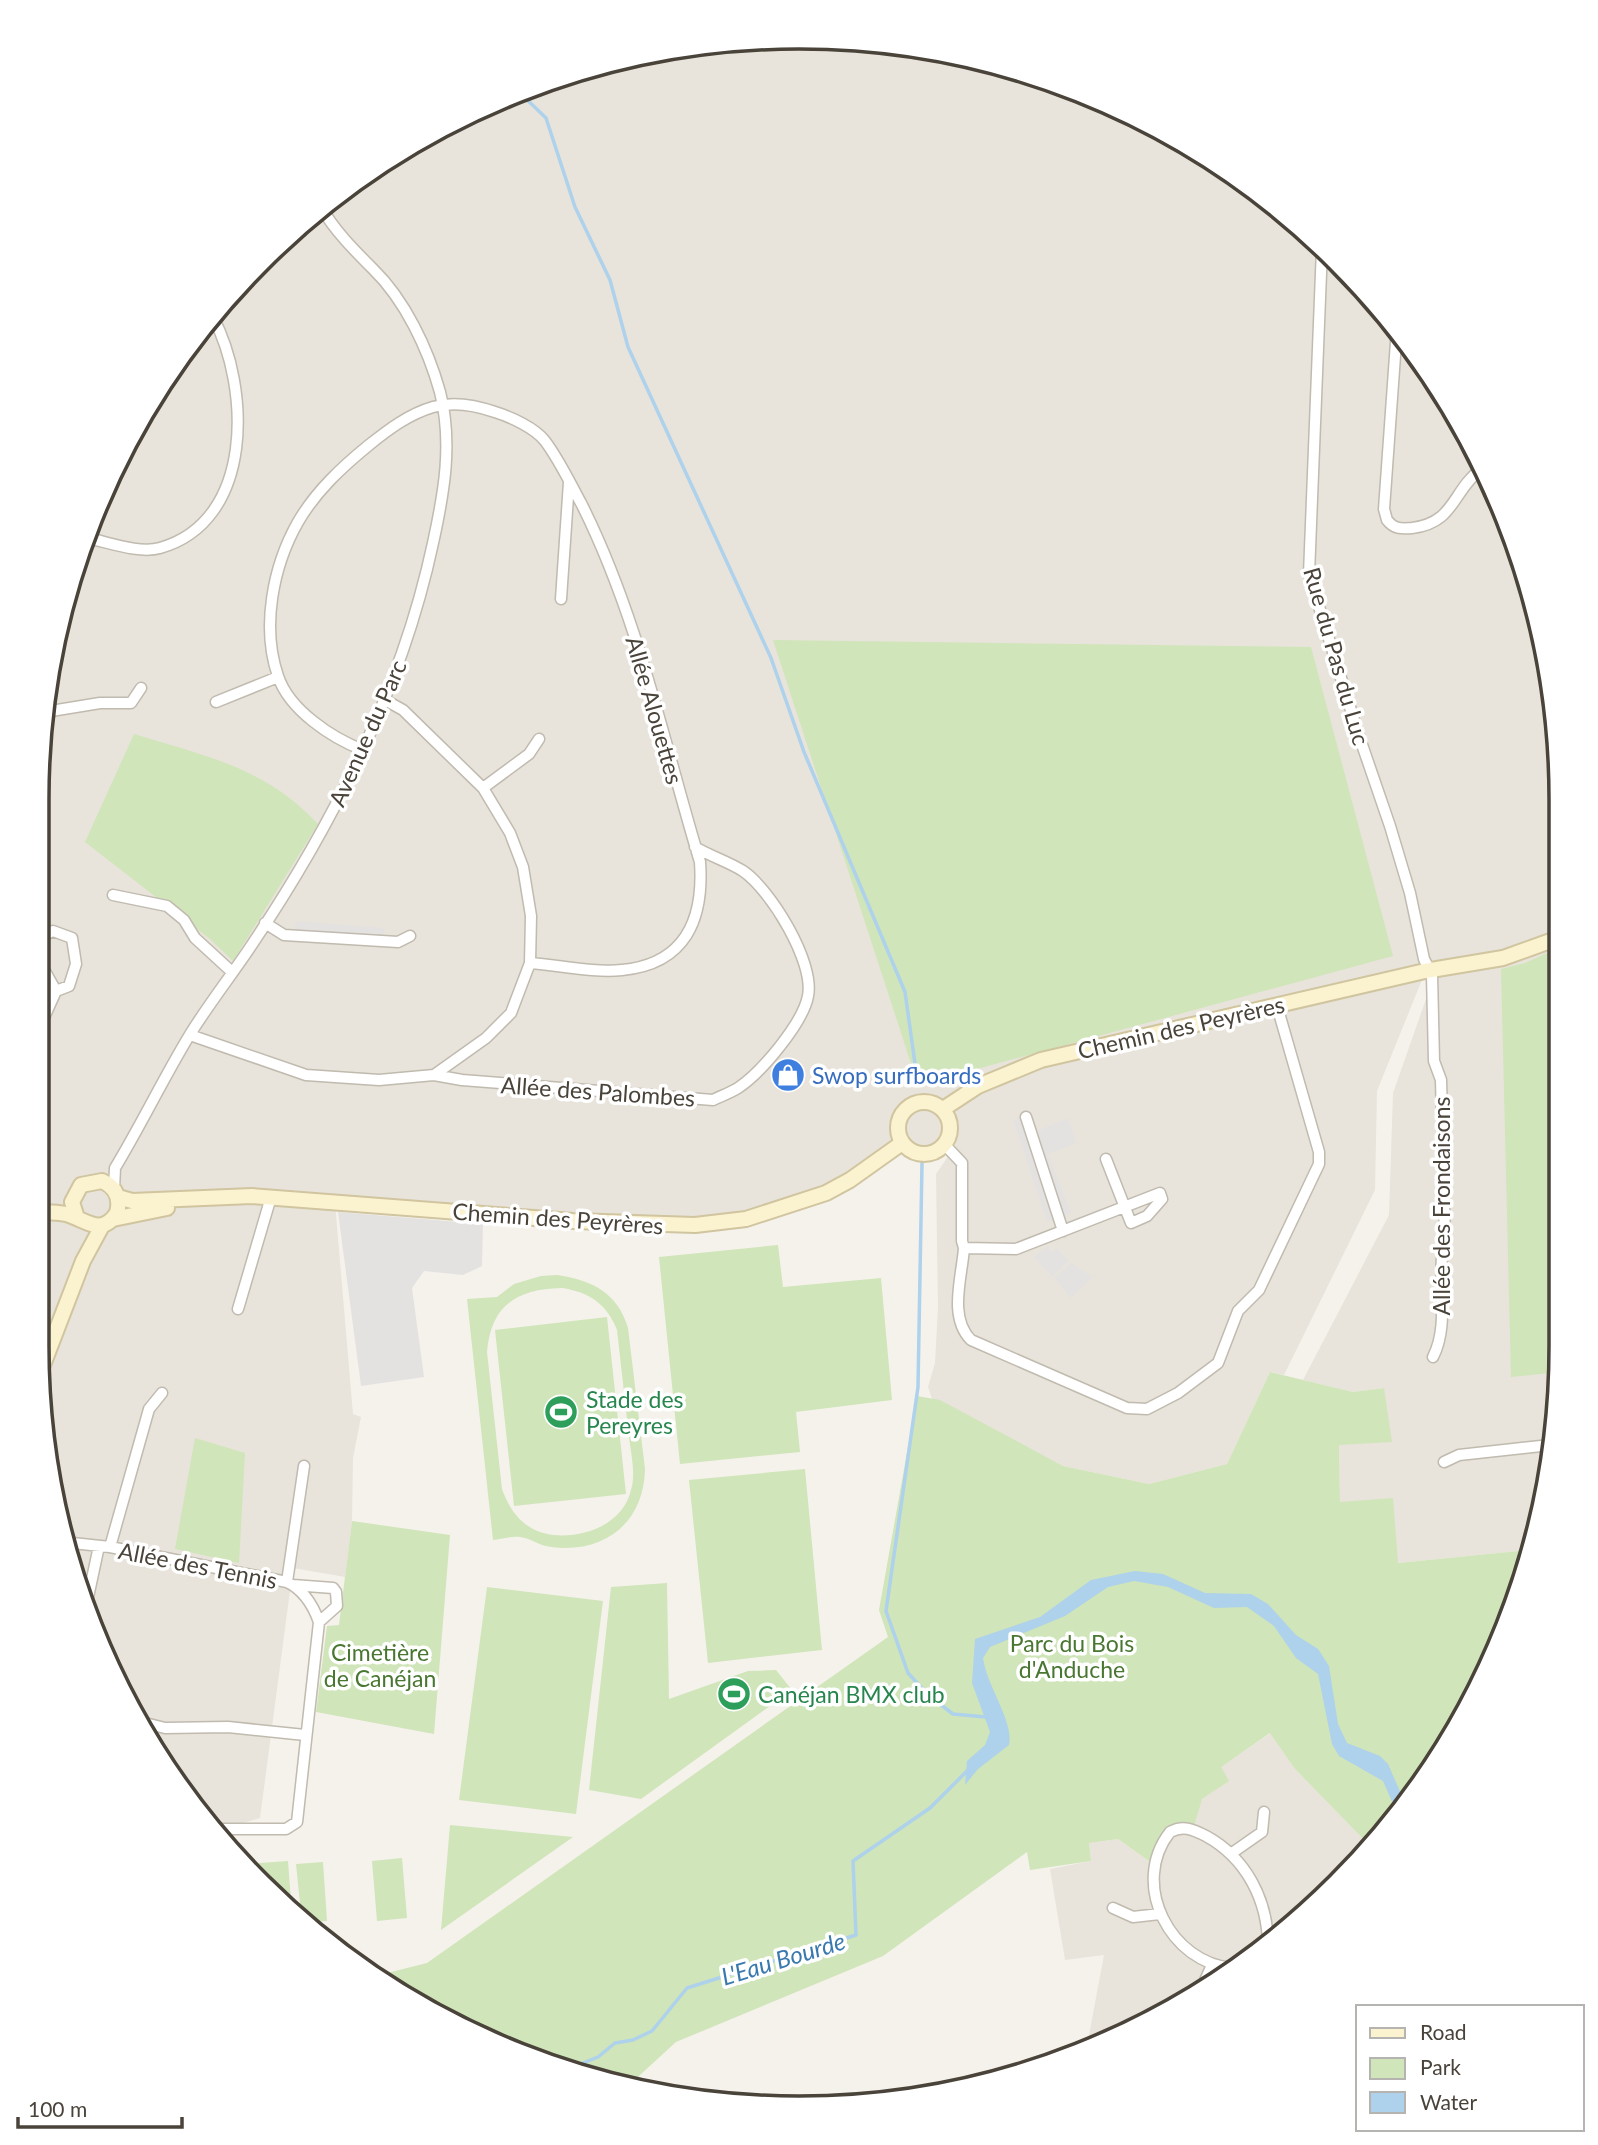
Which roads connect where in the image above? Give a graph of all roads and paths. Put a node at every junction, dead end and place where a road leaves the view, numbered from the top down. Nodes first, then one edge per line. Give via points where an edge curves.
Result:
1 (328, 216) edge
2 (1321, 262) edge
3 (217, 326) edge
4 (1396, 345) edge
5 (442, 405) junction
6 (1476, 476) edge
7 (569, 481) junction
8 (96, 540) edge
9 (561, 598) dead end
10 (278, 677) junction
11 (141, 688) dead end
12 (385, 700) junction
13 (216, 702) dead end
14 (54, 710) edge
15 (539, 739) dead end
16 (363, 750) junction
17 (483, 788) junction
18 (695, 847) junction
19 (113, 894) dead end
20 (265, 923) junction
21 (49, 933) edge
22 (410, 936) dead end
23 (1549, 942) edge
24 (530, 963) junction
25 (1430, 970) junction
26 (232, 972) junction
27 (49, 979) edge
28 (56, 991) junction
29 (1277, 1006) junction
30 (49, 1007) edge
31 (190, 1035) junction
32 (434, 1075) junction
33 (943, 1109) junction
34 (1026, 1117) dead end
35 (902, 1143) junction
36 (944, 1144) junction
37 (1106, 1159) dead end
38 (115, 1168) junction
39 (94, 1180) junction
40 (116, 1193) junction
41 (73, 1196) junction
42 (271, 1197) junction
43 (195, 1199) junction
44 (49, 1204) edge
45 (49, 1213) edge
46 (79, 1220) junction
47 (107, 1222) junction
48 (1063, 1231) junction
49 (964, 1248) junction
50 (83, 1261) junction
51 (238, 1309) dead end
52 (49, 1349) edge
53 (1433, 1357) dead end
54 (162, 1393) dead end
55 (1543, 1446) edge
56 (1444, 1462) dead end
57 (304, 1466) dead end
58 (76, 1543) edge
59 (99, 1546) junction
60 (110, 1547) junction
61 (290, 1584) junction
62 (90, 1589) edge
63 (319, 1622) junction
64 (151, 1725) edge
65 (305, 1735) junction
66 (1264, 1812) dead end
67 (225, 1829) edge
68 (1232, 1853) junction
69 (1113, 1908) dead end
70 (1160, 1914) junction
71 (1268, 1931) edge
72 (1212, 1965) junction
73 (1221, 1966) edge
74 (1207, 1975) edge

1 - 5 street, Avenue du Parc via 397,300 416,332
2 - 25 street, Rue du Pas du Luc via 1309,574 1390,826 1423,959
3 - 8 street via 227,350 238,421 237,452 226,487 195,528 160,548
4 - 6 street via 1384,509 1387,520 1403,529 1440,521
5 - 7 street, Allée Alouettes via 461,404 509,416 543,438
5 - 10 street via 400,422 343,466 298,523 277,574 272,603 271,640
5 - 12 street, Avenue du Parc via 447,465 442,499 415,616
7 - 9 street
7 - 18 street, Allée Alouettes via 621,596
10 - 13 street
10 - 16 street via 315,725 336,740
11 - 14 street via 131,703
12 - 16 street, Avenue du Parc
12 - 17 street via 403,710
15 - 17 street via 529,754
16 - 20 street, Avenue du Parc via 342,795
17 - 24 street via 510,833 523,867 531,916
18 - 24 street, Allée Alouettes via 702,892 695,923 678,947 653,963 621,970
18 - 32 street, Allée des Palombes via 743,871 762,888 793,936 808,980 806,1004 760,1069 737,1089 713,1100
19 - 26 street via 167,906
20 - 22 street via 284,935 398,942
20 - 26 street, Avenue du Parc
21 - 28 street via 72,938 76,964 69,986
23 - 25 street, Chemin des Peyrères via 1503,958
24 - 32 street via 511,1013 486,1038
25 - 29 street, Chemin des Peyrères
25 - 53 street, Allée des Frondaisons via 1434,1061 1441,1080 1445,1239 1440,1258 1441,1342
26 - 31 street, Avenue du Parc
27 - 28 street
28 - 30 street
29 - 33 street, Chemin des Peyrères via 1041,1060 997,1076
29 - 49 street via 1319,1164 1259,1290 1238,1311 1213,1368 1147,1409 1133,1410 971,1340 958,1314
31 - 32 street, Allée des Palombes via 306,1075 345,1080
31 - 38 street, Avenue du Parc
33 - 35 street via 927,1101 912,1105 897,1126
33 - 36 street via 950,1130
34 - 48 street
35 - 36 street via 923,1154
35 - 42 street, Chemin des Peyrères via 826,1193 770,1213 714,1224 656,1226
36 - 49 street via 962,1163
37 - 48 street via 1124,1206
38 - 39 street
38 - 40 street, Avenue du Parc
39 - 40 street
39 - 41 street via 81,1185
40 - 43 street, Chemin des Peyrères via 132,1201
40 - 47 street via 119,1205
41 - 44 street
41 - 46 street via 72,1208
42 - 43 street, Chemin des Peyrères
42 - 51 street
43 - 47 street, Chemin des Peyrères
45 - 46 street
46 - 47 street via 91,1226
46 - 50 street
47 - 50 street
48 - 49 street via 1016,1250
50 - 52 street
54 - 60 street via 149,1409
55 - 56 street via 1459,1455
57 - 61 street
58 - 59 street, Allée des Tennis
59 - 60 street, Allée des Tennis
59 - 62 street
60 - 61 street, Allée des Tennis
61 - 63 street, Allée des Tennis via 314,1607
61 - 63 street via 336,1592 337,1606
63 - 65 street
64 - 65 street
65 - 67 street via 297,1822 286,1829
66 - 68 street via 1262,1832
68 - 70 street via 1185,1827 1170,1832 1161,1846 1154,1875
68 - 71 street via 1256,1890
69 - 70 street via 1133,1917
70 - 72 street via 1184,1947
72 - 73 street
72 - 74 street

